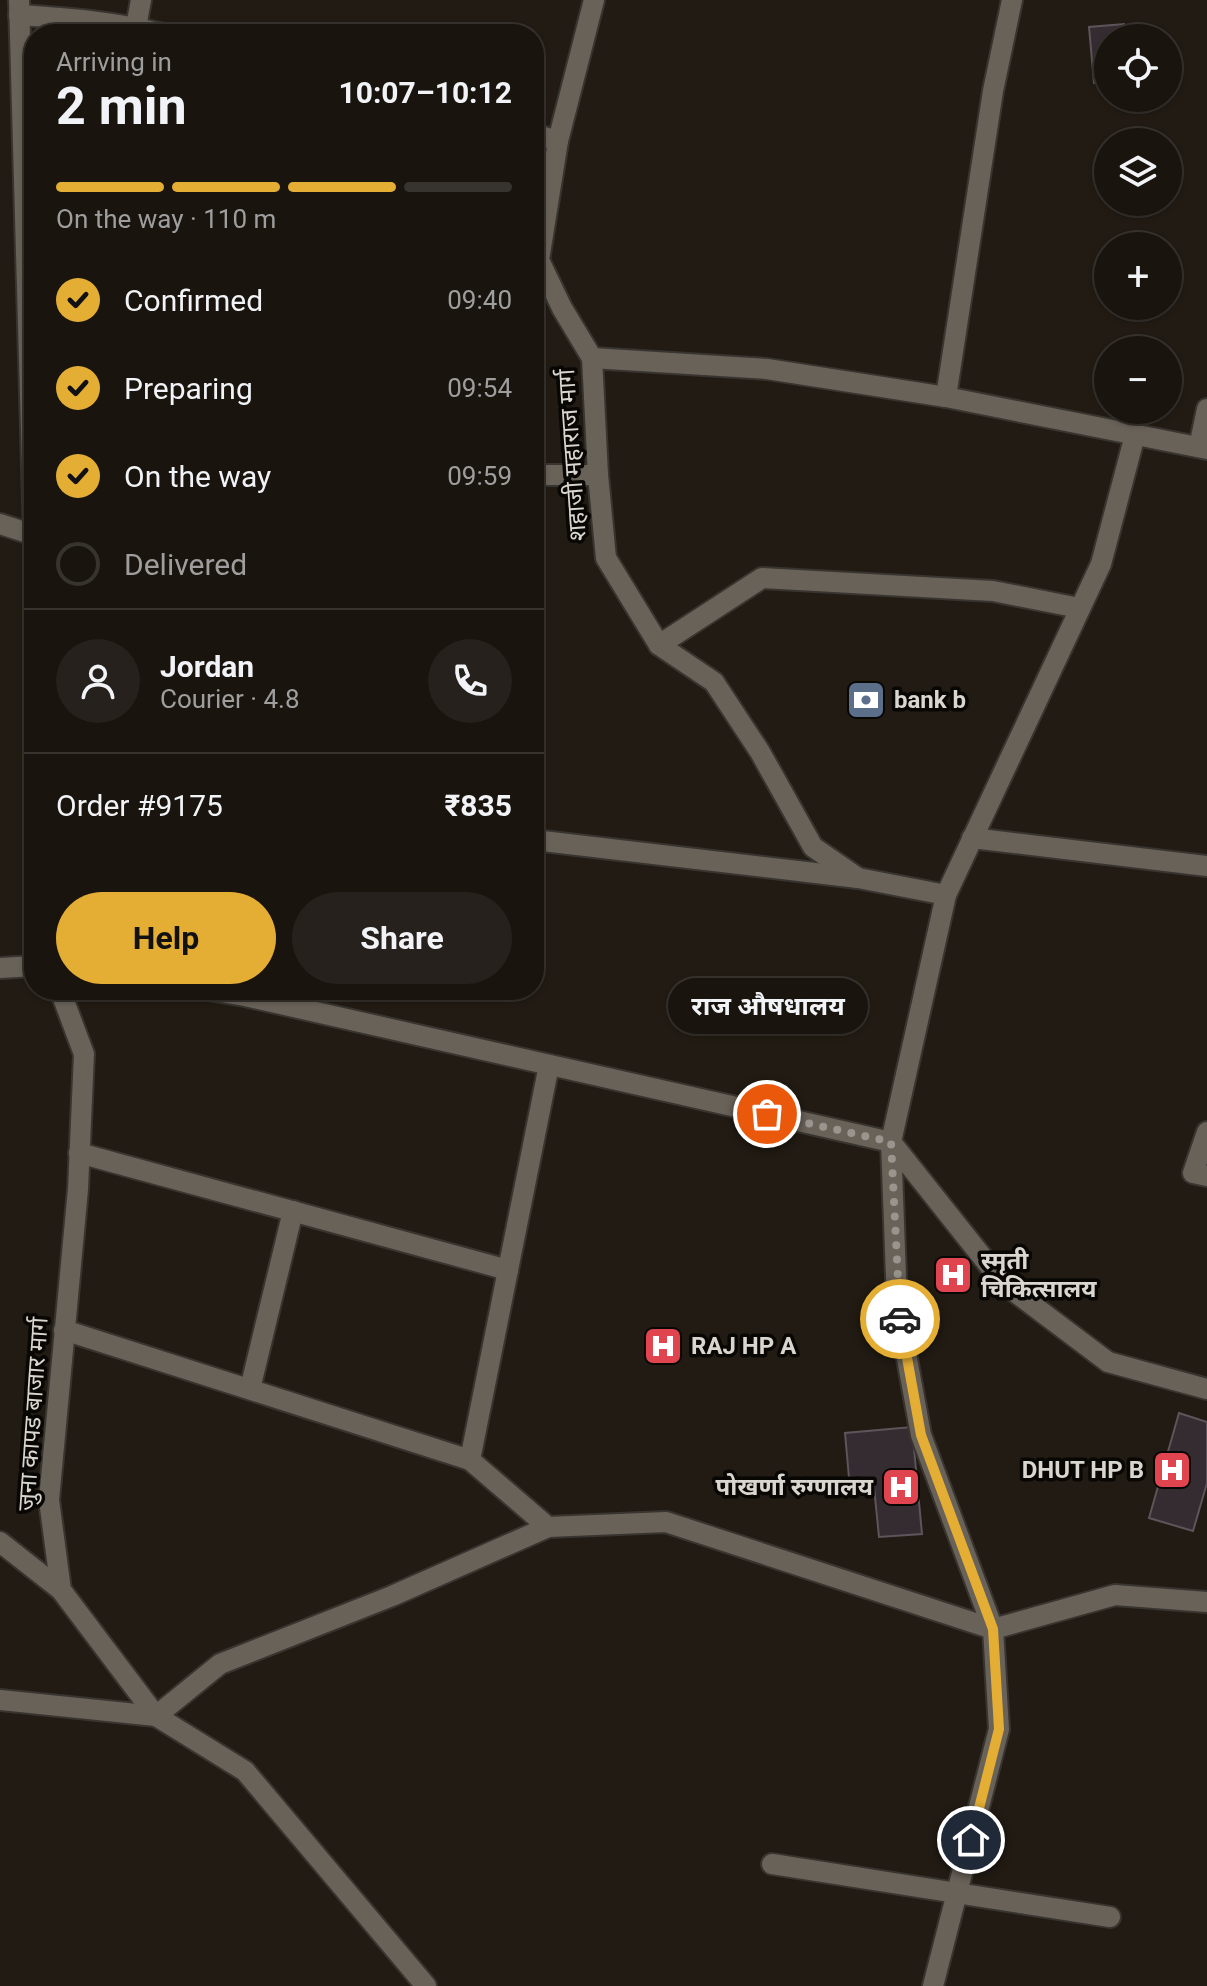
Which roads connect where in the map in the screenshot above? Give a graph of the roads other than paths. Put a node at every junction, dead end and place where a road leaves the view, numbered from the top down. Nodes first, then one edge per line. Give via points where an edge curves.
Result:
1 (141, 0) edge
2 (594, 0) edge
3 (1012, 0) edge
4 (19, 7) edge
5 (117, 24) edge
6 (137, 24) edge
7 (544, 137) edge
8 (558, 141) junction
9 (24, 183) edge
10 (544, 205) edge
11 (544, 270) edge
12 (592, 358) junction
13 (946, 397) junction
14 (1207, 409) edge
15 (1135, 435) junction
16 (1203, 448) edge
17 (544, 475) edge
18 (598, 475) junction
19 (0, 524) edge
20 (24, 532) edge
21 (1079, 608) junction
22 (659, 645) junction
23 (972, 838) junction
24 (544, 841) edge
25 (1207, 866) edge
26 (858, 878) junction
27 (946, 895) junction
28 (24, 967) edge
29 (0, 968) edge
30 (64, 1000) edge
31 (263, 1000) edge
32 (549, 1065) junction
33 (1207, 1132) edge
34 (891, 1142) junction
35 (79, 1153) junction
36 (1207, 1176) edge
37 (293, 1211) junction
38 (508, 1270) junction
39 (64, 1330) junction
40 (250, 1389) junction
41 (1207, 1389) edge
42 (470, 1460) junction
43 (548, 1527) junction
44 (0, 1542) edge
45 (61, 1590) junction
46 (1207, 1602) edge
47 (993, 1629) junction
48 (0, 1700) edge
49 (156, 1716) junction
50 (772, 1864) dead end
51 (956, 1895) junction
52 (1110, 1917) dead end
53 (426, 1986) edge
54 (933, 1986) edge

1 - 6 street
2 - 8 street, शहाजी महाराज मार्ग
3 - 13 street
4 - 5 street
4 - 9 street
7 - 8 street
8 - 10 street, शहाजी महाराज मार्ग
11 - 12 street, शहाजी महाराज मार्ग
12 - 13 street via 767,369
12 - 18 street, शहाजी महाराज मार्ग
13 - 15 street
14 - 16 street
15 - 16 street
15 - 21 street via 1101,564
17 - 18 street
18 - 22 street, शहाजी महाराज मार्ग via 606,558
19 - 20 street
21 - 22 street via 993,591 762,578
21 - 23 street
22 - 26 street, शहाजी महाराज मार्ग via 714,682 813,847
23 - 25 street
23 - 27 street
24 - 26 street
26 - 27 street
27 - 34 street
28 - 29 street
30 - 35 street, जुना कापड बाजार मार्ग via 84,1054
31 - 32 street
32 - 34 street
32 - 38 street
33 - 36 street via 1193,1173
34 - 41 street via 1003,1283 1108,1362
34 - 47 street via 897,1304 921,1435
35 - 37 street
35 - 39 street, जुना कापड बाजार मार्ग
37 - 38 street
37 - 40 street
38 - 42 street
39 - 40 street
39 - 45 street, जुना कापड बाजार मार्ग via 49,1500
40 - 42 street
42 - 43 street
43 - 47 street via 666,1522
43 - 49 street via 220,1664
44 - 45 street
45 - 49 street, जुना कापड बाजार मार्ग
46 - 47 street via 1115,1595
47 - 51 street via 999,1729
48 - 49 street
49 - 53 street, जुना कापड बाजार मार्ग via 245,1771
50 - 51 street
51 - 52 street
51 - 54 street

